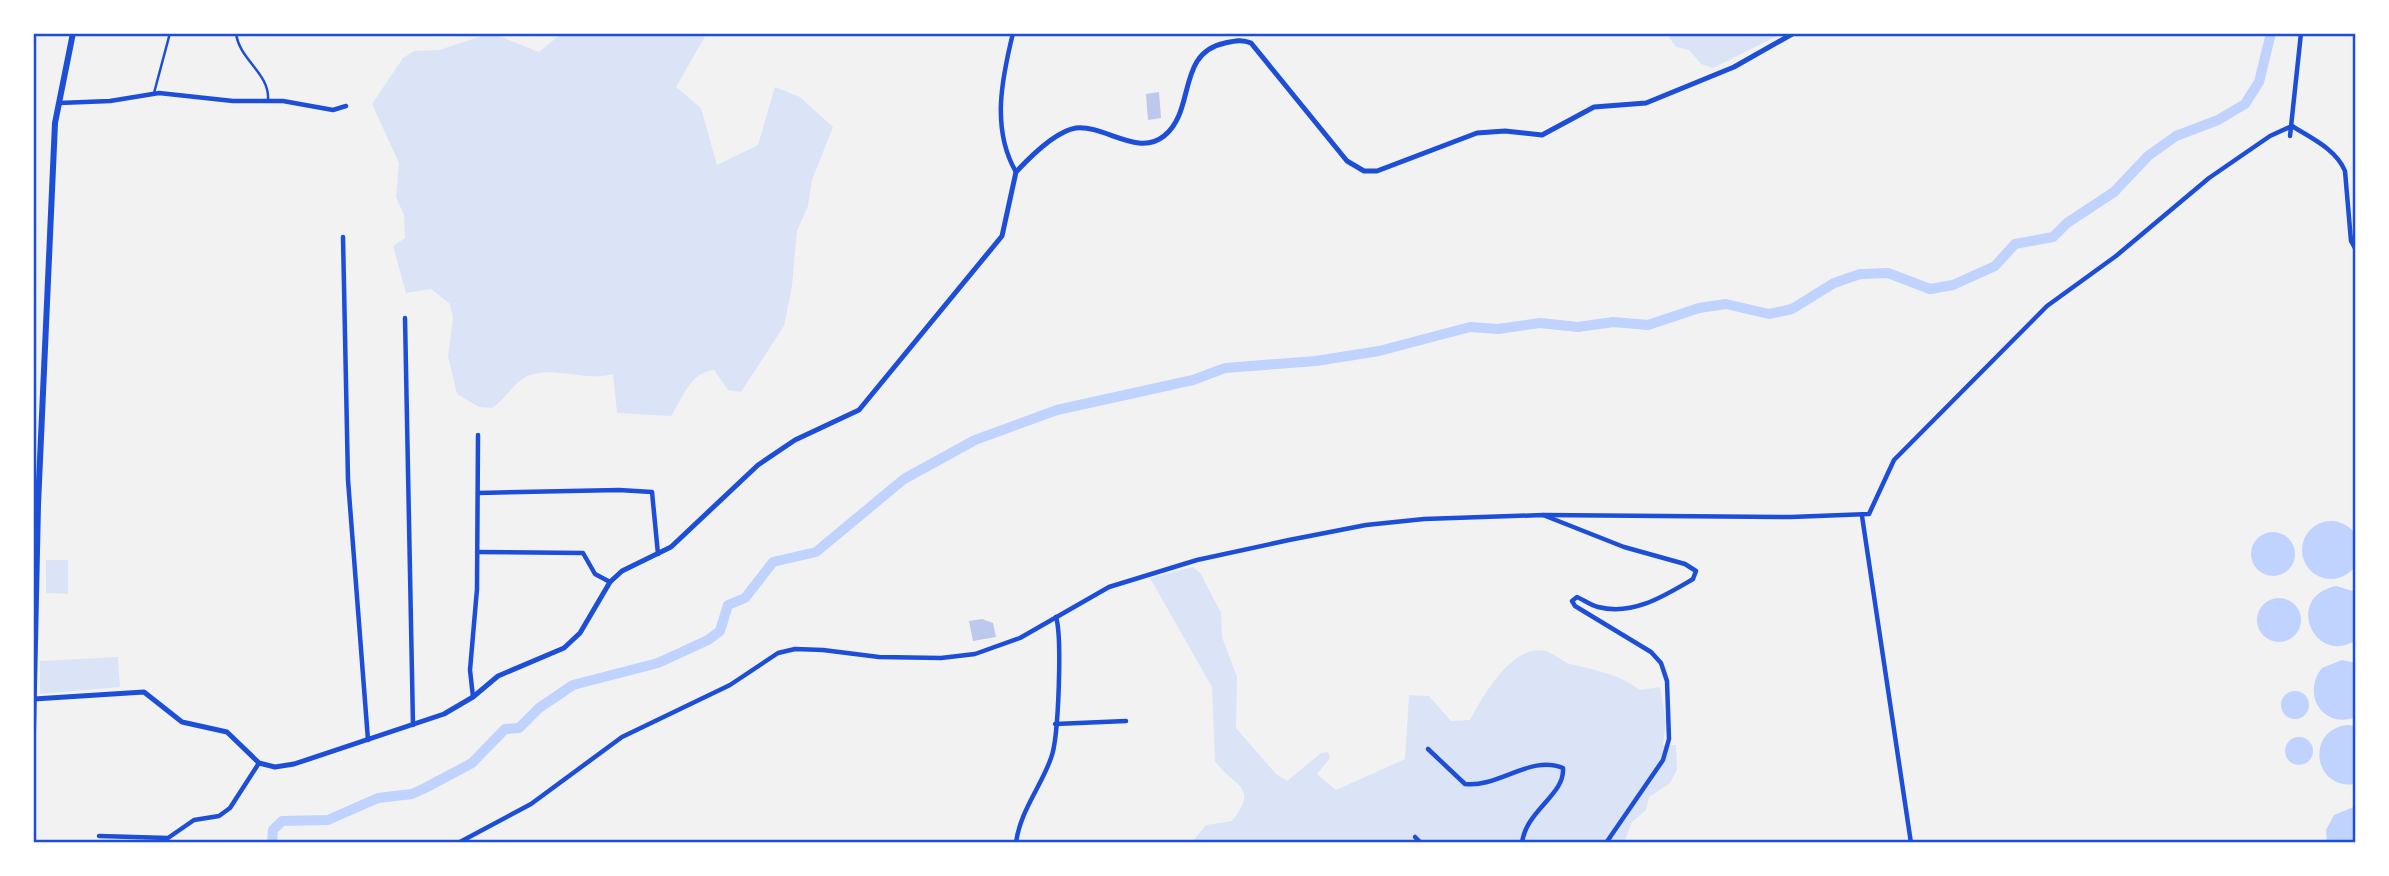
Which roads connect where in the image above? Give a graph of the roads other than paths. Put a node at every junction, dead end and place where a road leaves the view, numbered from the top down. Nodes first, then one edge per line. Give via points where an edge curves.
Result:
1 (73, 33) edge
2 (170, 33) edge
3 (236, 33) edge
4 (1013, 33) edge
5 (1794, 33) edge
6 (2301, 33) edge
7 (154, 93) junction
8 (268, 100) junction
9 (59, 103) junction
10 (346, 106) dead end
11 (2292, 126) junction
12 (2290, 136) dead end
13 (1016, 172) junction
14 (343, 237) dead end
15 (2356, 250) edge
16 (405, 318) dead end
17 (478, 435) dead end
18 (478, 493) junction
19 (1543, 514) junction
20 (1862, 516) junction
21 (477, 552) junction
22 (659, 555) junction
23 (610, 582) junction
24 (1056, 617) junction
25 (473, 698) junction
26 (34, 699) edge
27 (1126, 721) dead end
28 (413, 724) junction
29 (1055, 724) junction
30 (33, 734) edge
31 (368, 740) junction
32 (1428, 749) dead end
33 (259, 763) junction
34 (99, 836) dead end
35 (1415, 837) dead end
36 (458, 843) edge
37 (1016, 843) edge
38 (1421, 843) edge
39 (1522, 843) edge
40 (1606, 843) edge
41 (1912, 843) edge

1 - 9 main road
2 - 7 lane
3 - 8 lane via 240,50 265,82
4 - 13 street via 1000,107
5 - 13 street via 1734,67 1646,103 1594,107 1542,135 1476,133 1377,171 1364,171 1347,161 1257,49 1246,41 1229,42 1211,47 1198,59 1177,116 1164,136 1138,143 1076,128 1065,131
6 - 11 street
7 - 8 street
7 - 9 street
8 - 10 street via 332,110
9 - 26 main road via 41,426
11 - 12 street
11 - 15 street via 2342,163 2351,241
11 - 20 street via 2209,178 2116,256 2047,306 1894,460 1876,505
13 - 22 street via 1000,240 859,410 795,440 758,466
14 - 31 street via 348,480
16 - 28 street
17 - 18 street
18 - 21 street
18 - 22 street via 652,492
19 - 20 street
19 - 24 street via 1424,519 1289,540 1144,575 1109,587
19 - 40 street via 1696,571 1693,579 1639,606 1616,610 1595,607 1577,597 1572,601 1651,652 1667,681 1669,739 1663,760
20 - 41 street
21 - 23 street via 583,553 595,574
21 - 25 street via 470,670
22 - 23 street via 628,566
23 - 25 street via 572,642 498,676
24 - 29 street via 1060,640
24 - 36 street via 1020,638 966,655 880,657 795,649 778,653 730,685 622,737 531,804
25 - 28 street
26 - 30 main road
26 - 33 street via 144,692 182,722 228,732
27 - 29 street
28 - 31 street
29 - 37 street via 1053,754 1027,807
31 - 33 street via 283,766
32 - 39 street via 1465,784 1491,782 1551,764 1563,768 1562,781 1532,815
33 - 34 street via 219,816 194,820 168,838
35 - 38 street

